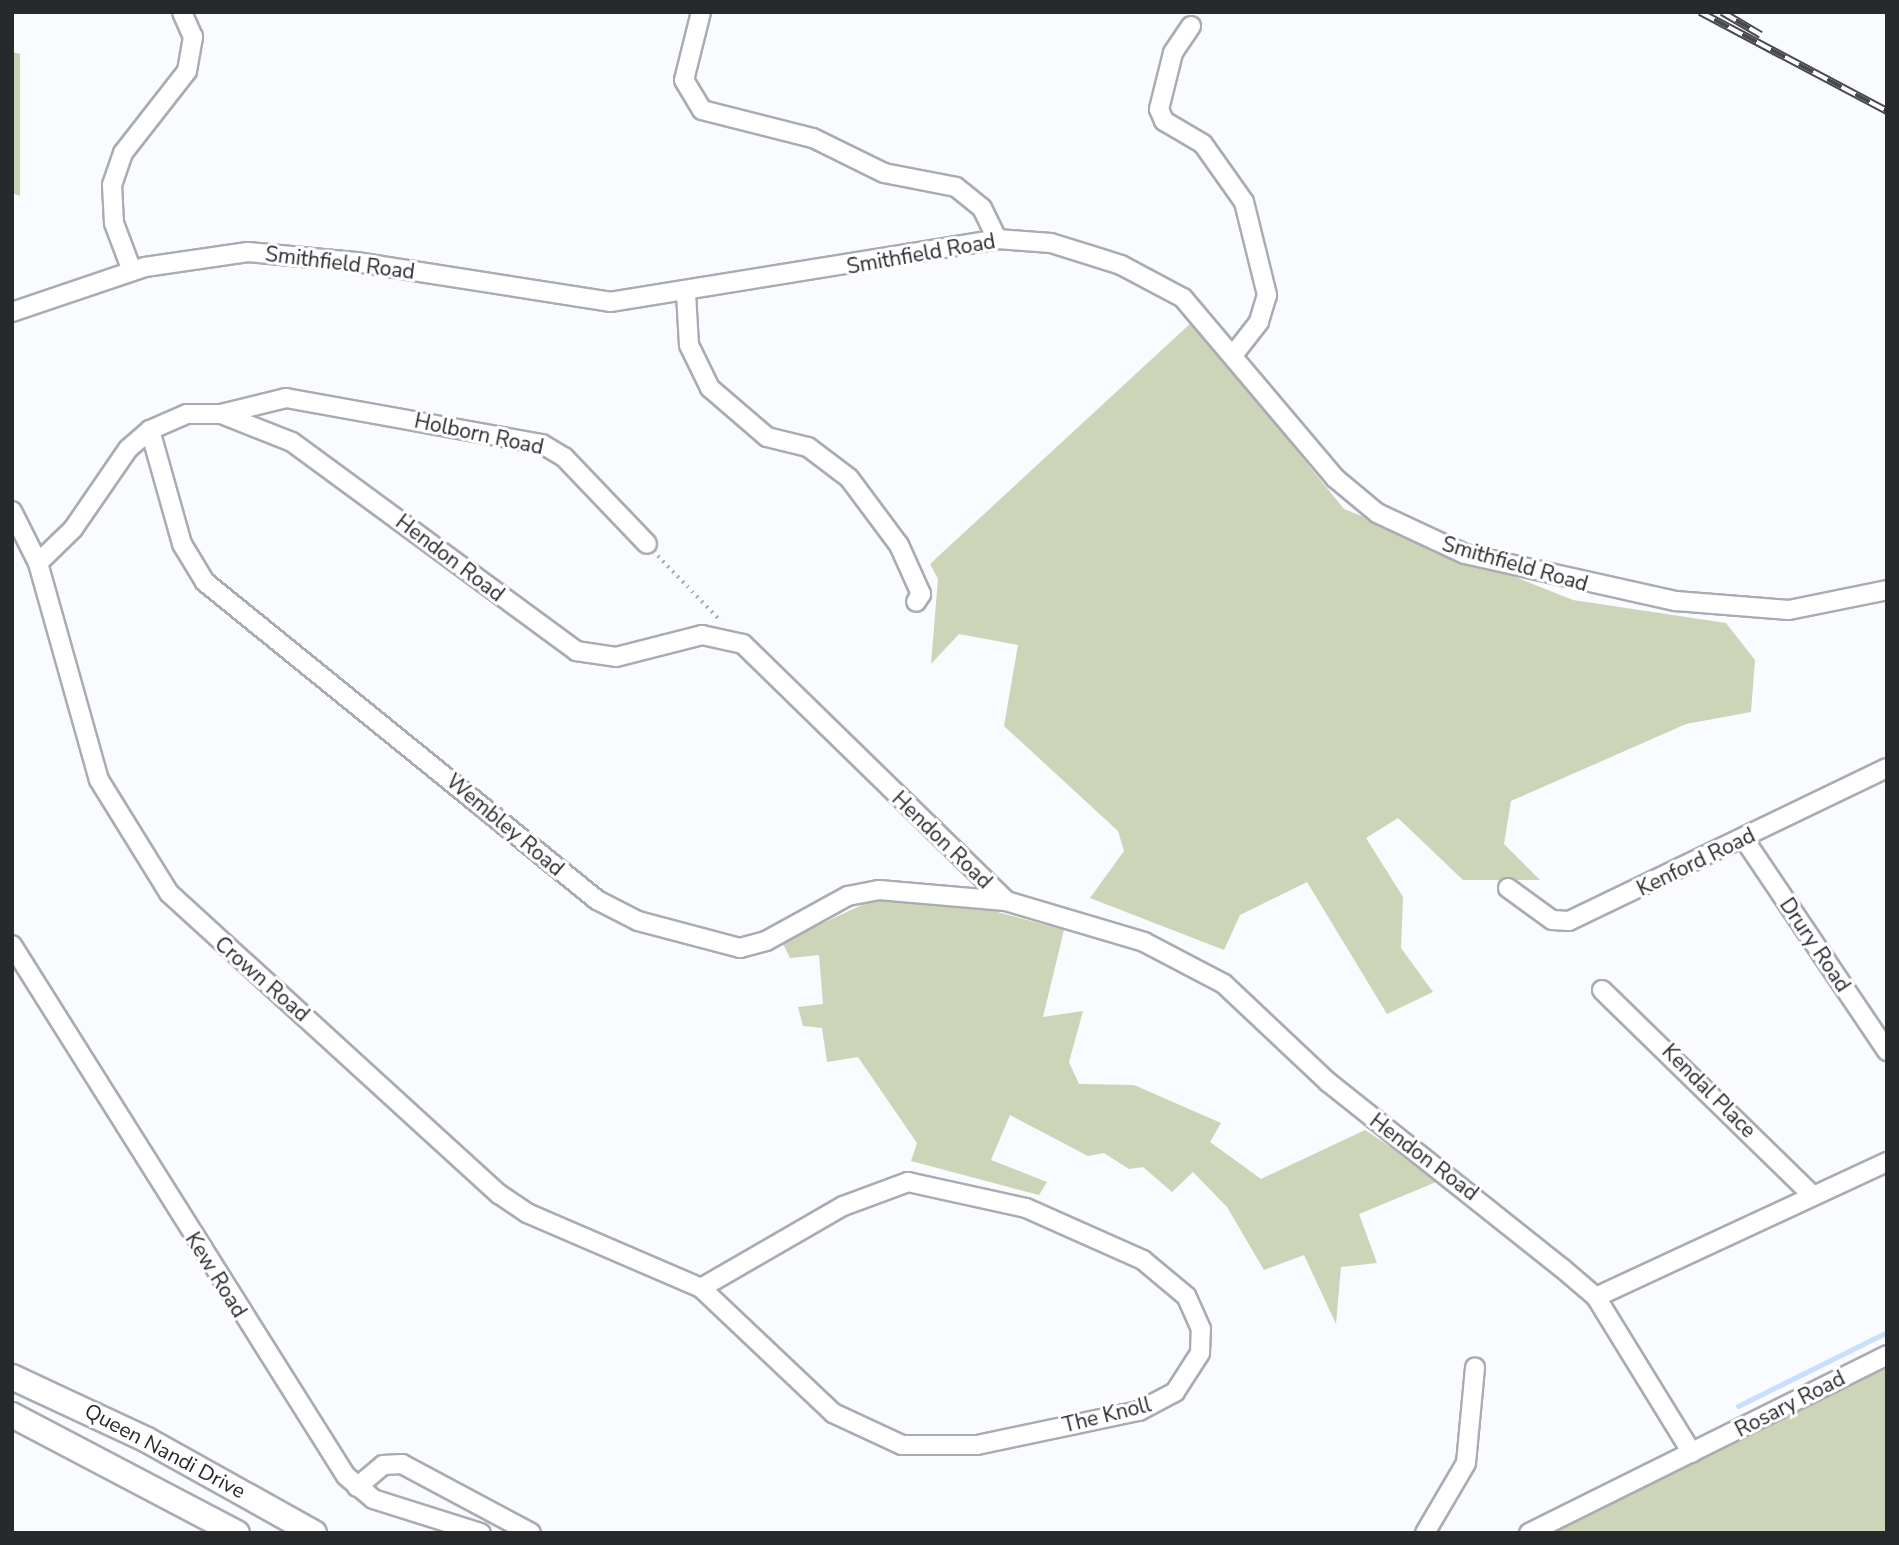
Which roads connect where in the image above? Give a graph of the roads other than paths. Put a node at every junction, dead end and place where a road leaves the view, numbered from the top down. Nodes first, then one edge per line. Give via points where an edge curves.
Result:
1 (183, 12) edge
2 (701, 12) edge
3 (1191, 26) dead end
4 (997, 239) junction
5 (132, 271) junction
6 (686, 293) junction
7 (12, 312) edge
8 (1235, 353) junction
9 (221, 414) junction
10 (150, 430) junction
11 (12, 511) edge
12 (647, 544) road end
13 (38, 563) junction
14 (1887, 590) edge
15 (916, 602) dead end
16 (1887, 768) edge
17 (1744, 839) junction
18 (1508, 888) dead end
19 (1006, 901) junction
20 (12, 945) edge
21 (1602, 990) dead end
22 (1887, 1051) edge
23 (1887, 1162) edge
24 (1813, 1196) junction
25 (701, 1288) junction
26 (1596, 1297) junction
27 (1887, 1354) edge
28 (1475, 1367) dead end
29 (12, 1377) edge
30 (12, 1415) edge
31 (1692, 1453) junction
32 (357, 1487) junction
33 (237, 1533) edge
34 (314, 1533) edge
35 (481, 1533) edge
36 (531, 1533) edge
37 (1425, 1533) edge
38 (1529, 1533) edge

1 - 5 street via 193,37 187,71 123,153 112,184 114,223
2 - 4 street via 684,80 702,110 813,138 884,173 956,187 982,208
3 - 8 street via 1173,53 1159,109 1164,121 1203,144 1244,202 1267,295 1259,322
4 - 6 street, Smithfield Road
4 - 8 street, Smithfield Road via 1051,243 1147,278 1193,306
5 - 6 street, Smithfield Road via 219,255 283,252 593,302
5 - 7 street, Smithfield Road
6 - 15 street via 689,345 710,388 767,437 808,447 849,478 899,545 921,594
8 - 14 street, Smithfield Road via 1335,478 1377,513 1465,554 1612,592 1688,602 1789,610
9 - 10 street, Hendon Road via 187,414
9 - 12 street, Holborn Road via 286,398 542,444 565,457
9 - 19 street, Hendon Road via 292,442 576,651 616,657 702,635 743,644
10 - 13 street, Hendon Road via 128,449 73,529
10 - 19 street, Wembley Road via 182,544 205,582 597,900 638,921 740,948 766,941 848,896 879,890
11 - 13 street, Crown Road
13 - 25 street, Crown Road via 99,780 191,918 381,1082 499,1194 527,1213
16 - 17 street, Kenford Road
17 - 18 street, Kenford Road via 1569,921 1552,920
17 - 22 street, Drury Road
19 - 26 street, Hendon Road via 1144,942 1224,984 1328,1082
20 - 32 street, Kew Road via 310,1427
21 - 24 street, Kendal Place
23 - 24 street
24 - 26 street
25 - 25 street, The Knoll via 843,1206 908,1182 1026,1208 1143,1260 1186,1296 1200,1329 1200,1353 1175,1392 1139,1411 976,1445 902,1445 834,1413
26 - 31 street
27 - 31 street, Rosary Road
28 - 37 street via 1466,1463
29 - 34 main road, Queen Nandi Drive via 147,1440
30 - 33 main road, Queen Nandi Drive
31 - 38 street, Rosary Road
32 - 35 street, Kew Road via 396,1508
32 - 36 street via 392,1461

